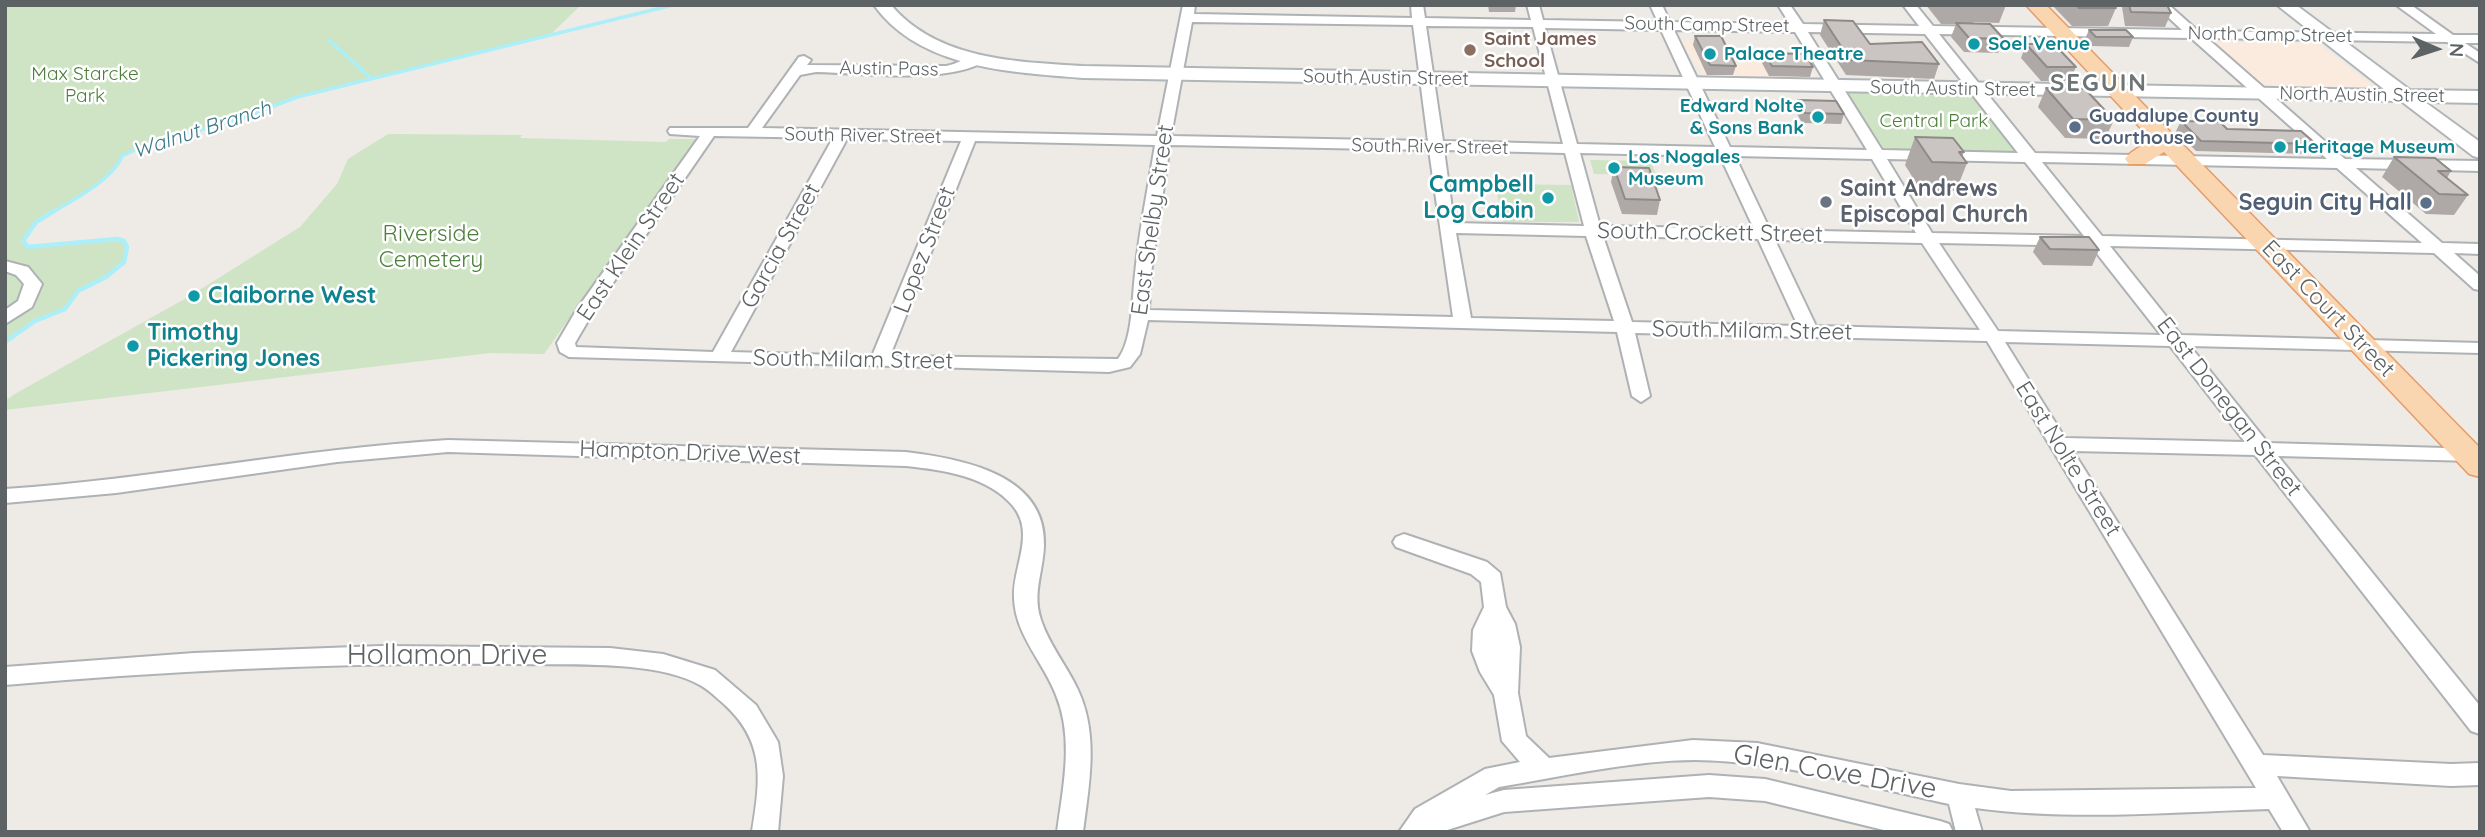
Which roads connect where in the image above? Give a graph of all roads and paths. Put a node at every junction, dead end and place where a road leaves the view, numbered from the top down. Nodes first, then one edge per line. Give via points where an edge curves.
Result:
1 (881, 5) edge
2 (1417, 5) edge
3 (1533, 5) edge
4 (1657, 5) edge
5 (1784, 5) edge
6 (1909, 5) edge
7 (2035, 5) edge
8 (2161, 5) edge
9 (2285, 5) edge
10 (2402, 5) edge
11 (1188, 12) edge
12 (1419, 21) junction
13 (1538, 23) junction
14 (1665, 24) junction
15 (1797, 26) junction
16 (1927, 28) junction
17 (2059, 31) junction
18 (2193, 33) junction
19 (2325, 36) junction
20 (2449, 38) junction
21 (2480, 38) edge
22 (978, 59) junction
23 (2480, 59) edge
24 (1174, 75) junction
25 (1426, 79) junction
26 (1552, 81) junction
27 (1693, 84) junction
28 (1837, 87) junction
29 (1978, 90) junction
30 (2077, 91) junction
31 (2118, 91) junction
32 (2263, 94) junction
33 (2405, 96) junction
34 (2480, 97) edge
35 (2140, 114) junction
36 (675, 131) dead end
37 (709, 133) junction
38 (751, 134) junction
39 (842, 135) junction
40 (2160, 135) junction
41 (969, 138) junction
42 (1163, 142) junction
43 (1436, 147) junction
44 (1571, 149) junction
45 (1723, 152) junction
46 (2480, 152) edge
47 (1875, 154) junction
48 (2030, 156) junction
49 (2137, 159) junction
50 (2185, 160) junction
51 (2342, 164) junction
52 (2480, 166) edge
53 (1447, 228) junction
54 (1593, 230) junction
55 (1762, 234) junction
56 (1926, 236) junction
57 (2098, 242) junction
58 (2266, 246) junction
59 (2438, 248) junction
60 (2480, 249) edge
61 (5, 267) edge
62 (5, 276) edge
63 (2480, 285) edge
64 (1140, 315) junction
65 (5, 319) edge
66 (1463, 323) junction
67 (1625, 328) junction
68 (1810, 332) junction
69 (1994, 338) junction
70 (2178, 342) junction
71 (2364, 346) junction
72 (2480, 348) edge
73 (582, 354) joint
74 (719, 356) junction
75 (879, 361) junction
76 (1124, 363) joint
77 (1641, 396) dead end
78 (2058, 444) junction
79 (2261, 449) junction
80 (2475, 458) edge
81 (5, 496) edge
82 (1404, 542) dead end
83 (5, 676) edge
84 (2480, 724) edge
85 (1514, 741) junction
86 (2258, 765) junction
87 (1544, 769) junction
88 (2480, 774) edge
89 (1494, 777) junction
90 (1959, 795) junction
91 (2277, 798) junction
92 (765, 832) edge
93 (1070, 832) edge
94 (1413, 832) edge
95 (1940, 832) edge
96 (1969, 832) edge
97 (2297, 832) edge

1 - 22 main road, South Austin Street via 899,26 939,47
2 - 12 street
3 - 13 street
4 - 14 street
5 - 15 street, East Nolte Street
6 - 16 street
7 - 17 main road, East Court Street
8 - 18 street
9 - 19 main road
10 - 20 street
11 - 12 street, South Camp Street
11 - 24 street, East Shelby Street
12 - 13 street, South Camp Street
12 - 25 street
13 - 14 street, South Camp Street
13 - 26 street
14 - 15 street, South Camp Street
14 - 27 street
15 - 16 street, South Camp Street
15 - 28 street, East Nolte Street
16 - 17 street, South Camp Street
16 - 29 street
17 - 18 street, North Camp Street
17 - 31 main road, East Court Street
18 - 19 street, North Camp Street
18 - 32 street
19 - 20 street, North Camp Street
19 - 33 main road
20 - 21 street, North Camp Street
20 - 23 street
22 - 24 main road, South Austin Street via 1050,70
22 - 38 street, Austin Pass via 946,70 801,65
24 - 25 main road, South Austin Street
24 - 42 street, East Shelby Street
25 - 26 main road, South Austin Street
25 - 43 street
26 - 27 main road, South Austin Street
26 - 44 street
27 - 28 main road, South Austin Street
27 - 45 street
28 - 29 main road, South Austin Street
28 - 47 street, East Nolte Street
29 - 30 main road, South Austin Street
29 - 48 street, East Donegan Street
30 - 31 main road, South Austin Street
30 - 35 main road
31 - 32 main road, North Austin Street
31 - 35 main road, East Court Street
32 - 33 main road, North Austin Street
32 - 51 street
33 - 34 main road, North Austin Street
33 - 46 main road
35 - 40 main road, East Court Street
36 - 37 street, South River Street
37 - 38 street, South River Street
37 - 73 street, East Klein Street via 586,309 566,344 569,352
38 - 39 street, South River Street
39 - 41 street, South River Street
39 - 74 street, Garcia Street
40 - 49 main road via 2154,150
40 - 50 main road, East Court Street
41 - 42 street, South River Street
41 - 75 street, Lopez Street
42 - 43 street, South River Street
42 - 64 street, East Shelby Street
43 - 44 street, South River Street
43 - 53 street
44 - 45 street, South River Street
44 - 54 street
45 - 47 street, South River Street
45 - 55 street
47 - 48 street, South River Street
47 - 56 street, East Nolte Street
48 - 49 street, South River Street
48 - 57 street, East Donegan Street
49 - 50 street, South River Street
50 - 51 street, South River Street
50 - 58 main road, East Court Street
51 - 52 street, South River Street
51 - 59 street
53 - 54 street, South Crockett Street
53 - 66 street
54 - 55 street, South Crockett Street
54 - 67 street
55 - 56 street, South Crockett Street
55 - 68 street
56 - 57 street, South Crockett Street
56 - 69 street, East Nolte Street
57 - 58 street, South Crockett Street
57 - 70 street, East Donegan Street
58 - 59 street
58 - 71 main road, East Court Street
59 - 60 street
59 - 63 street
61 - 62 street
61 - 65 street via 22,271 33,284 26,303
64 - 66 street, South Milam Street
64 - 76 street, East Shelby Street via 1131,354
66 - 67 street, South Milam Street
67 - 68 street, South Milam Street
67 - 77 street
68 - 69 street, South Milam Street
69 - 70 street, South Milam Street
69 - 78 street, East Nolte Street
70 - 71 street, South Milam Street
70 - 79 street, East Donegan Street
71 - 72 street, South Milam Street
71 - 80 main road, East Court Street
73 - 74 street, South Milam Street
74 - 75 street, South Milam Street
75 - 76 street, South Milam Street
78 - 79 street
78 - 86 street, East Nolte Street
79 - 80 street
79 - 84 street, East Donegan Street
81 - 93 street, Hampton Drive West via 56,494 323,457 448,446 948,463 1009,490 1031,519 1034,544 1026,576 1026,607 1069,696 1077,734
82 - 85 street via 1479,568 1492,579 1495,607 1483,624 1483,650 1491,673 1506,693
83 - 92 street, Hollamon Drive via 208,660 410,654 570,656 676,666 709,678 747,709 767,740 772,775
85 - 87 street
85 - 89 street
86 - 88 street
86 - 91 street, East Nolte Street
87 - 89 street, Glen Cove Drive
87 - 90 street, Glen Cove Drive via 1693,750 1757,753
89 - 94 street, Glen Cove Drive via 1424,817
90 - 91 street, Glen Cove Drive via 2011,802 2085,803
90 - 96 street
91 - 97 street, East Nolte Street
94 - 95 street, Glen Cove Drive via 1462,812 1504,802 1709,786 1765,790

